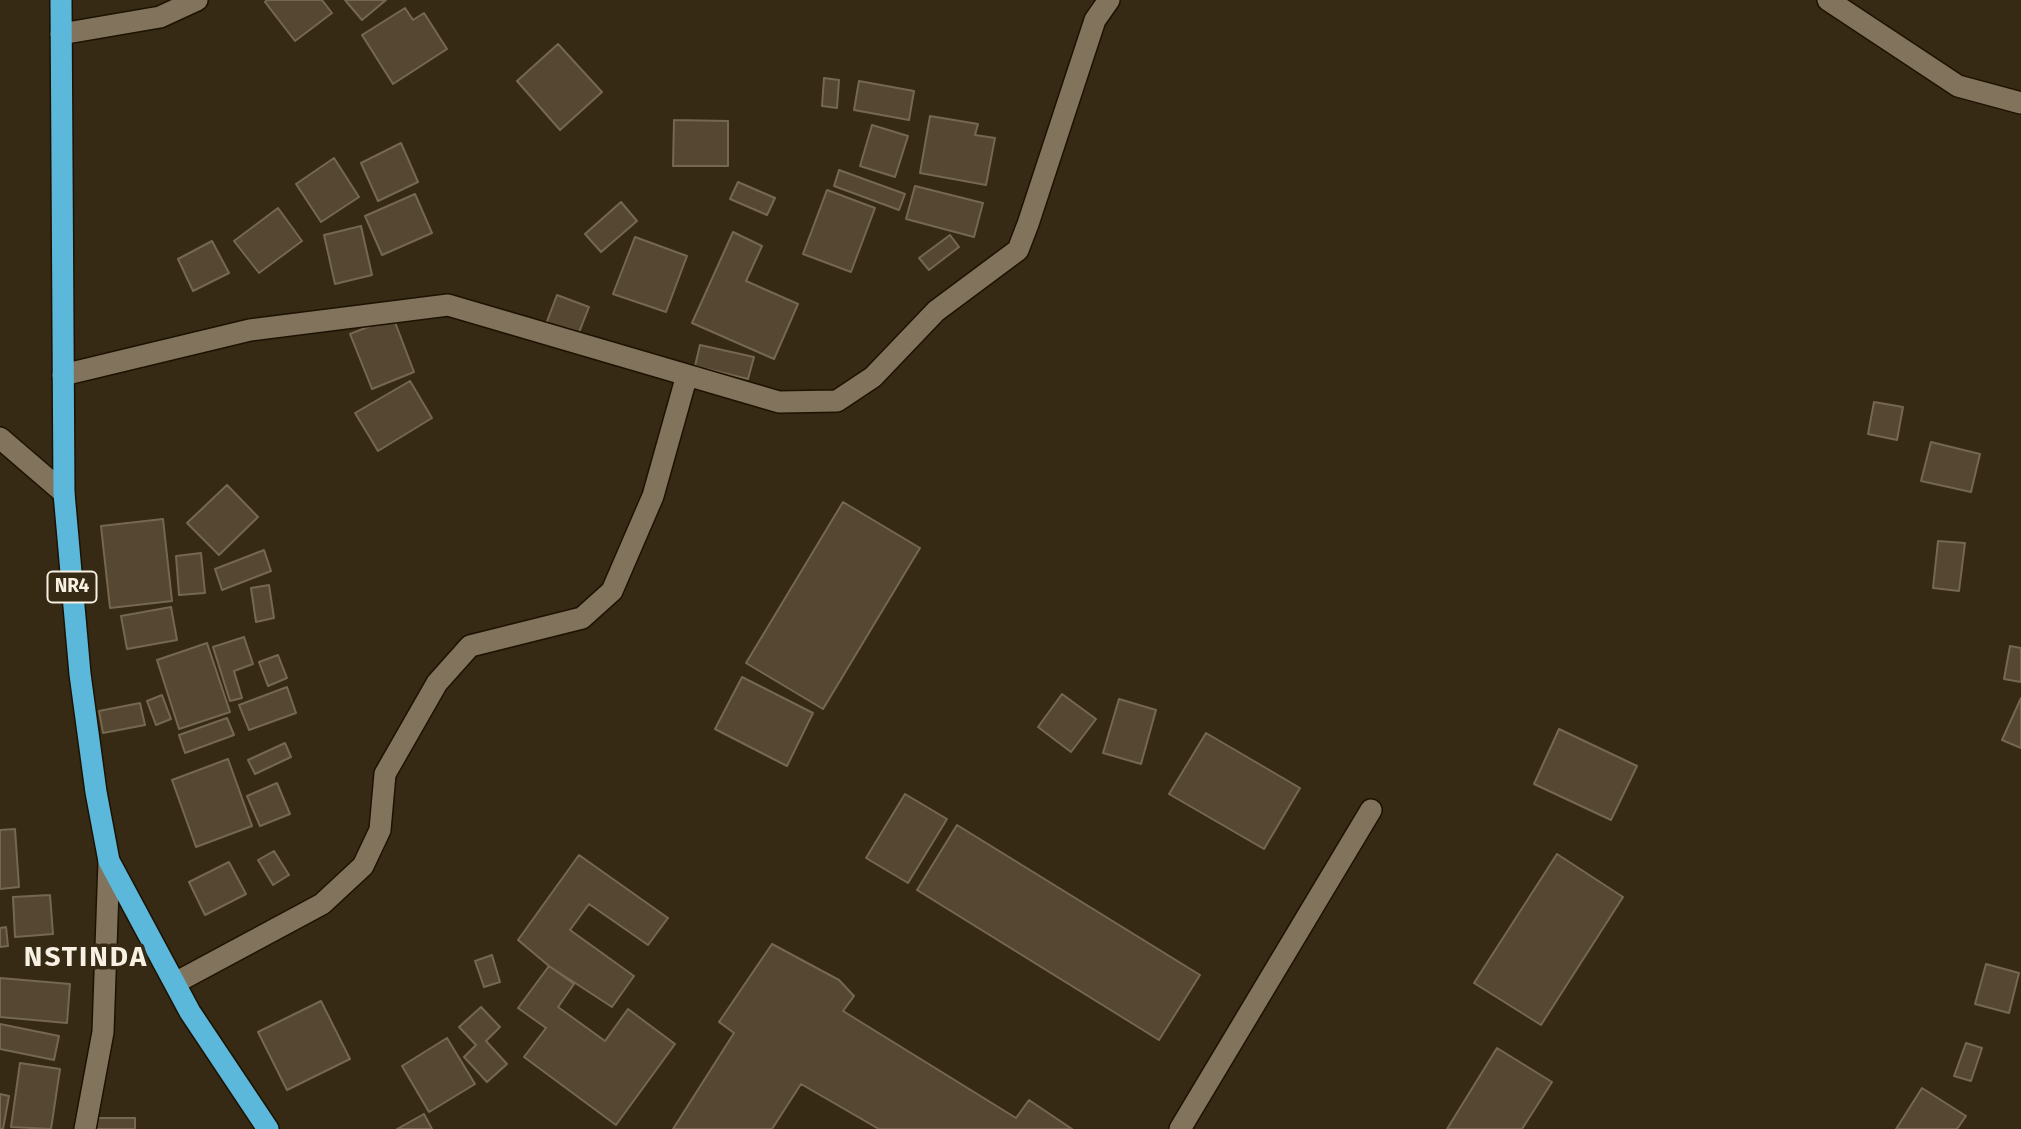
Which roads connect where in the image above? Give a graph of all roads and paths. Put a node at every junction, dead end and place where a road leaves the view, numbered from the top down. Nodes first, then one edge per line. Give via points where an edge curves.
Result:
1 (61, 0) edge
2 (197, 0) edge
3 (1109, 0) edge
4 (1828, 0) edge
5 (61, 34) junction
6 (2021, 103) edge
7 (63, 375) junction
8 (687, 375) junction
9 (0, 438) edge
10 (64, 493) junction
11 (1371, 810) dead end
12 (109, 860) junction
13 (175, 983) junction
14 (85, 1129) edge
15 (268, 1129) edge
16 (1180, 1129) edge

1 - 5 highway, NR4
2 - 5 street via 160,17
3 - 8 street via 1095,20 1017,250 936,311 873,377 837,401 779,402
4 - 6 street via 1958,86
5 - 7 highway, NR4
7 - 8 street via 250,330 448,305
7 - 10 highway, NR4
8 - 13 street via 653,496 612,591 582,618 470,646 437,682 385,774 380,830 363,866 322,904
9 - 10 street
10 - 12 highway, NR4 via 80,674
11 - 16 street
12 - 13 highway, NR4
12 - 14 street via 103,1032
13 - 15 highway, NR4

